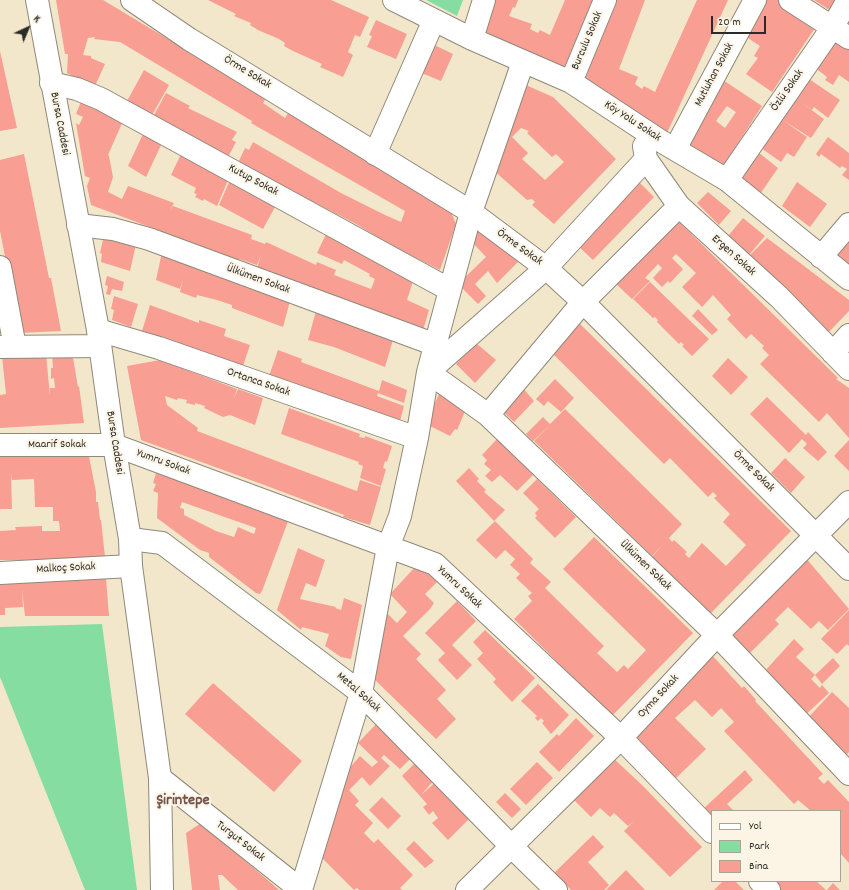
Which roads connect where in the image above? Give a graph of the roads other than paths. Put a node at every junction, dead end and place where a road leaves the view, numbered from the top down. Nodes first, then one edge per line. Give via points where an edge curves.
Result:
1 (37, 0) edge
2 (132, 0) edge
3 (484, 0) edge
4 (605, 0) edge
5 (755, 0) edge
6 (790, 0) edge
7 (848, 0) edge
8 (403, 2) edge
9 (434, 20) junction
10 (840, 33) edge
11 (472, 39) junction
12 (523, 62) junction
13 (571, 82) junction
14 (51, 83) junction
15 (642, 128) junction
16 (675, 149) junction
17 (376, 154) junction
18 (646, 159) junction
19 (727, 180) junction
20 (679, 206) junction
21 (470, 212) junction
22 (849, 224) edge
23 (78, 225) junction
24 (822, 257) junction
25 (0, 267) edge
26 (546, 268) junction
27 (849, 279) edge
28 (450, 290) junction
29 (583, 302) junction
30 (849, 335) edge
31 (99, 338) junction
32 (436, 345) junction
33 (7, 347) edge
34 (833, 353) junction
35 (849, 369) edge
36 (428, 372) junction
37 (488, 415) junction
38 (417, 438) junction
39 (114, 445) junction
40 (0, 446) edge
41 (849, 502) edge
42 (817, 535) junction
43 (130, 539) junction
44 (388, 547) junction
45 (131, 566) junction
46 (849, 569) edge
47 (0, 573) edge
48 (717, 635) junction
49 (361, 693) junction
50 (620, 738) junction
51 (849, 774) edge
52 (160, 778) junction
53 (711, 831) edge
54 (512, 847) junction
55 (761, 882) edge
56 (162, 890) edge
57 (301, 890) edge
58 (467, 890) edge
59 (556, 890) edge
60 (768, 890) edge

1 - 14 street, Bursa Caddesi
2 - 17 street, Örme Sokak via 189,39
3 - 11 street
4 - 13 street, Burculu Sokak
5 - 16 street, Mutluhan Sokak
6 - 10 street
7 - 10 street, Özlü Sokak
8 - 9 street, Köy Yolu Sokak
9 - 11 street, Köy Yolu Sokak
9 - 17 street
10 - 19 street, Özlü Sokak
11 - 12 street, Köy Yolu Sokak
12 - 13 street, Köy Yolu Sokak
12 - 21 street
13 - 15 street, Köy Yolu Sokak
14 - 23 street, Bursa Caddesi
14 - 28 street, Kutup Sokak via 77,89 101,99
15 - 16 street, Köy Yolu Sokak
15 - 18 street, Ergen Sokak
16 - 19 street, Köy Yolu Sokak
17 - 21 street, Örme Sokak
18 - 20 street, Ergen Sokak
18 - 26 street
19 - 24 street, Köy Yolu Sokak
20 - 29 street
20 - 34 street, Ergen Sokak via 779,297
21 - 26 street, Örme Sokak
21 - 28 street
22 - 24 street
23 - 31 street, Bursa Caddesi
23 - 32 street, Ülkümen Sokak via 113,229 149,239
24 - 27 street, Köy Yolu Sokak
25 - 33 street
26 - 29 street, Örme Sokak
26 - 36 street
28 - 32 street
29 - 37 street
29 - 42 street, Örme Sokak
30 - 34 street
31 - 33 street, Ortanca Sokak
31 - 38 street, Ortanca Sokak via 159,348
31 - 39 street, Bursa Caddesi
32 - 36 street
34 - 35 street, Ergen Sokak
36 - 37 street, Ülkümen Sokak
36 - 38 street
37 - 48 street, Ülkümen Sokak
38 - 44 street via 400,516
39 - 40 street, Maarif Sokak
39 - 43 street, Bursa Caddesi
39 - 44 street, Yumru Sokak
41 - 42 street, Oyma Sokak
42 - 46 street, Örme Sokak
42 - 48 street, Oyma Sokak
43 - 45 street, Bursa Caddesi
43 - 49 street, Metal Sokak via 162,543
44 - 49 street
44 - 50 street, Yumru Sokak via 435,564
45 - 47 street, Malkoç Sokak
45 - 52 street, Bursa Caddesi
48 - 50 street, Oyma Sokak
48 - 51 street, Ülkümen Sokak
49 - 54 street, Metal Sokak
49 - 57 street
50 - 53 street, Yumru Sokak
50 - 54 street, Oyma Sokak
52 - 56 street, Bursa Caddesi
52 - 57 street, Turgut Sokak
54 - 58 street, Oyma Sokak
54 - 59 street, Metal Sokak
55 - 60 street

